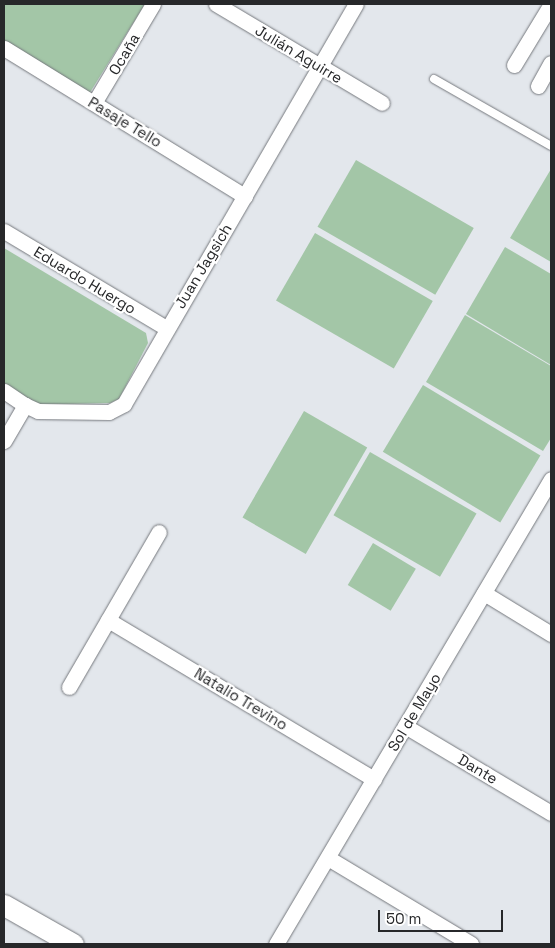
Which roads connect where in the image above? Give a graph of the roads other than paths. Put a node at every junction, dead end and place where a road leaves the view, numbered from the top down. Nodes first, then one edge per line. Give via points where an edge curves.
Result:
1 (153, 4) edge
2 (216, 4) edge
3 (356, 4) edge
4 (551, 4) edge
5 (4, 48) edge
6 (551, 63) edge
7 (514, 65) dead end
8 (320, 67) junction
9 (434, 78) dead end
10 (538, 86) dead end
11 (382, 103) dead end
12 (94, 104) junction
13 (551, 146) edge
14 (245, 196) junction
15 (4, 231) edge
16 (166, 328) junction
17 (4, 391) edge
18 (25, 405) junction
19 (4, 441) edge
20 (551, 479) edge
21 (159, 532) dead end
22 (484, 593) junction
23 (108, 620) junction
24 (551, 634) edge
25 (69, 688) dead end
26 (406, 726) junction
27 (374, 779) junction
28 (551, 813) edge
29 (328, 858) junction
30 (4, 905) edge
31 (73, 944) edge
32 (276, 944) edge
33 (471, 944) edge

1 - 12 street, Ocaña
2 - 8 street, Julián Aguirre
3 - 8 street, Juan Jagsich
4 - 7 street
5 - 12 street, Pasaje Tello
6 - 10 street
8 - 11 street, Julián Aguirre
8 - 14 street, Juan Jagsich
9 - 13 lane
12 - 14 street, Pasaje Tello
14 - 16 street, Juan Jagsich
15 - 16 street, Eduardo Huergo
16 - 18 street, Juan Jagsich via 124,404 118,409 38,411
17 - 18 street
18 - 19 street
20 - 22 street, Sol de Mayo
21 - 23 street
22 - 24 street
22 - 26 street, Sol de Mayo
23 - 25 street
23 - 27 street, Natalio Trevino
26 - 27 street, Sol de Mayo
26 - 28 street, Dante
27 - 29 street, Sol de Mayo
29 - 32 street, Sol de Mayo
29 - 33 street
30 - 31 main road

